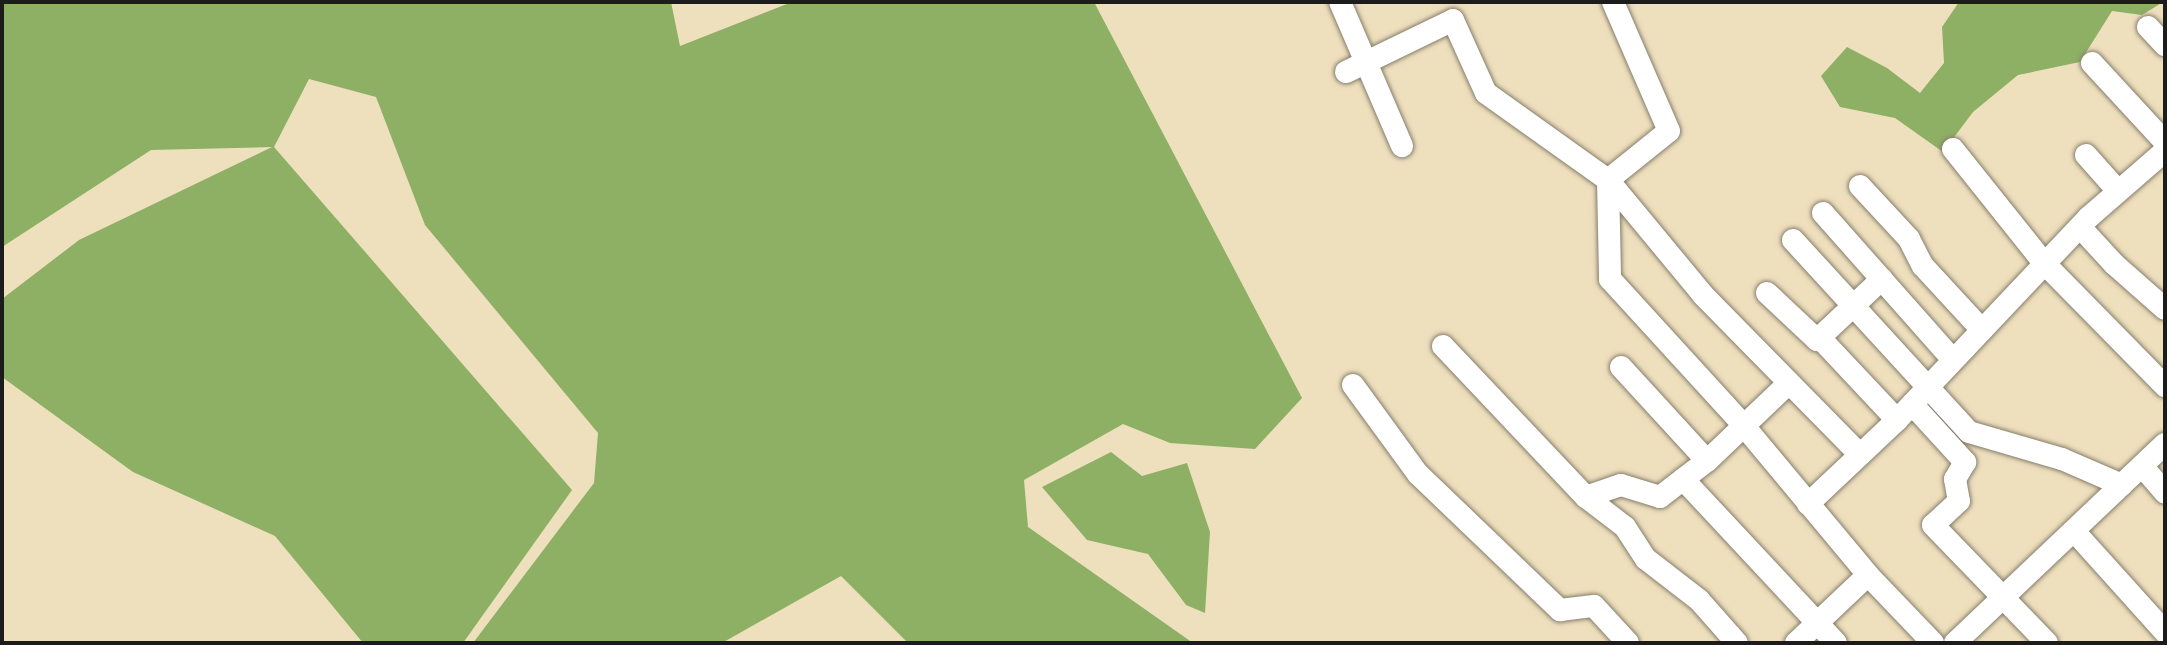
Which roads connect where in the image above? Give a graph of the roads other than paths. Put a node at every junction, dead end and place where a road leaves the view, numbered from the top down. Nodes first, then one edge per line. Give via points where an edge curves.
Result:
1 (1340, 2) edge
2 (1613, 2) edge
3 (2148, 27) dead end
4 (2165, 45) edge
5 (2092, 63) dead end
6 (1356, 67) junction
7 (1402, 146) dead end
8 (1953, 149) dead end
9 (2086, 155) dead end
10 (2163, 155) edge
11 (1608, 180) junction
12 (1860, 186) dead end
13 (2118, 191) junction
14 (1823, 213) dead end
15 (2080, 227) junction
16 (1793, 240) dead end
17 (2044, 263) junction
18 (1882, 279) junction
19 (1767, 293) dead end
20 (1854, 307) junction
21 (2165, 309) edge
22 (1982, 330) junction
23 (1820, 338) junction
24 (1443, 346) dead end
25 (1953, 360) junction
26 (1621, 367) dead end
27 (1789, 383) junction
28 (1353, 385) dead end
29 (2165, 386) edge
30 (1928, 387) junction
31 (1904, 412) junction
32 (1744, 426) junction
33 (2165, 444) edge
34 (1860, 455) junction
35 (1707, 461) junction
36 (2142, 466) junction
37 (1683, 479) junction
38 (2122, 485) junction
39 (2165, 492) edge
40 (1586, 497) junction
41 (1808, 504) junction
42 (2074, 531) junction
43 (1868, 575) junction
44 (2005, 596) junction
45 (1817, 623) junction
46 (2165, 632) edge
47 (1628, 643) edge
48 (1737, 643) edge
49 (1796, 643) edge
50 (1836, 643) edge
51 (1933, 643) edge
52 (1955, 643) edge
53 (2047, 643) edge

1 - 6 street
2 - 11 street via 1669,131
3 - 4 street
5 - 10 street
6 - 7 street
6 - 11 street via 1453,20 1486,93
8 - 17 street
9 - 13 street
10 - 13 street
11 - 27 street via 1703,295
11 - 32 street via 1610,279
12 - 22 street
13 - 15 street
14 - 18 street
15 - 17 street
15 - 21 street
16 - 20 street
17 - 22 street
17 - 29 street
18 - 20 street
18 - 25 street
19 - 23 street via 1798,325
20 - 23 street
20 - 30 street
22 - 25 street
23 - 31 street
24 - 40 street
25 - 30 street
26 - 35 street
27 - 32 street
27 - 34 street
28 - 47 street via 1418,474 1560,610 1594,606
30 - 31 street
30 - 38 street via 1969,432 2062,459
31 - 34 street
31 - 44 street via 1965,462 1955,479 1959,501 1933,525
32 - 35 street
32 - 41 street
33 - 36 street
34 - 41 street
35 - 37 street
36 - 38 street
36 - 39 street
37 - 40 street via 1660,497 1621,485
37 - 45 street
38 - 42 street
40 - 48 street via 1625,527 1646,559 1699,600
41 - 43 street
42 - 44 street
42 - 46 street
43 - 45 street
43 - 51 street
44 - 52 street
44 - 53 street
45 - 49 street
45 - 50 street

